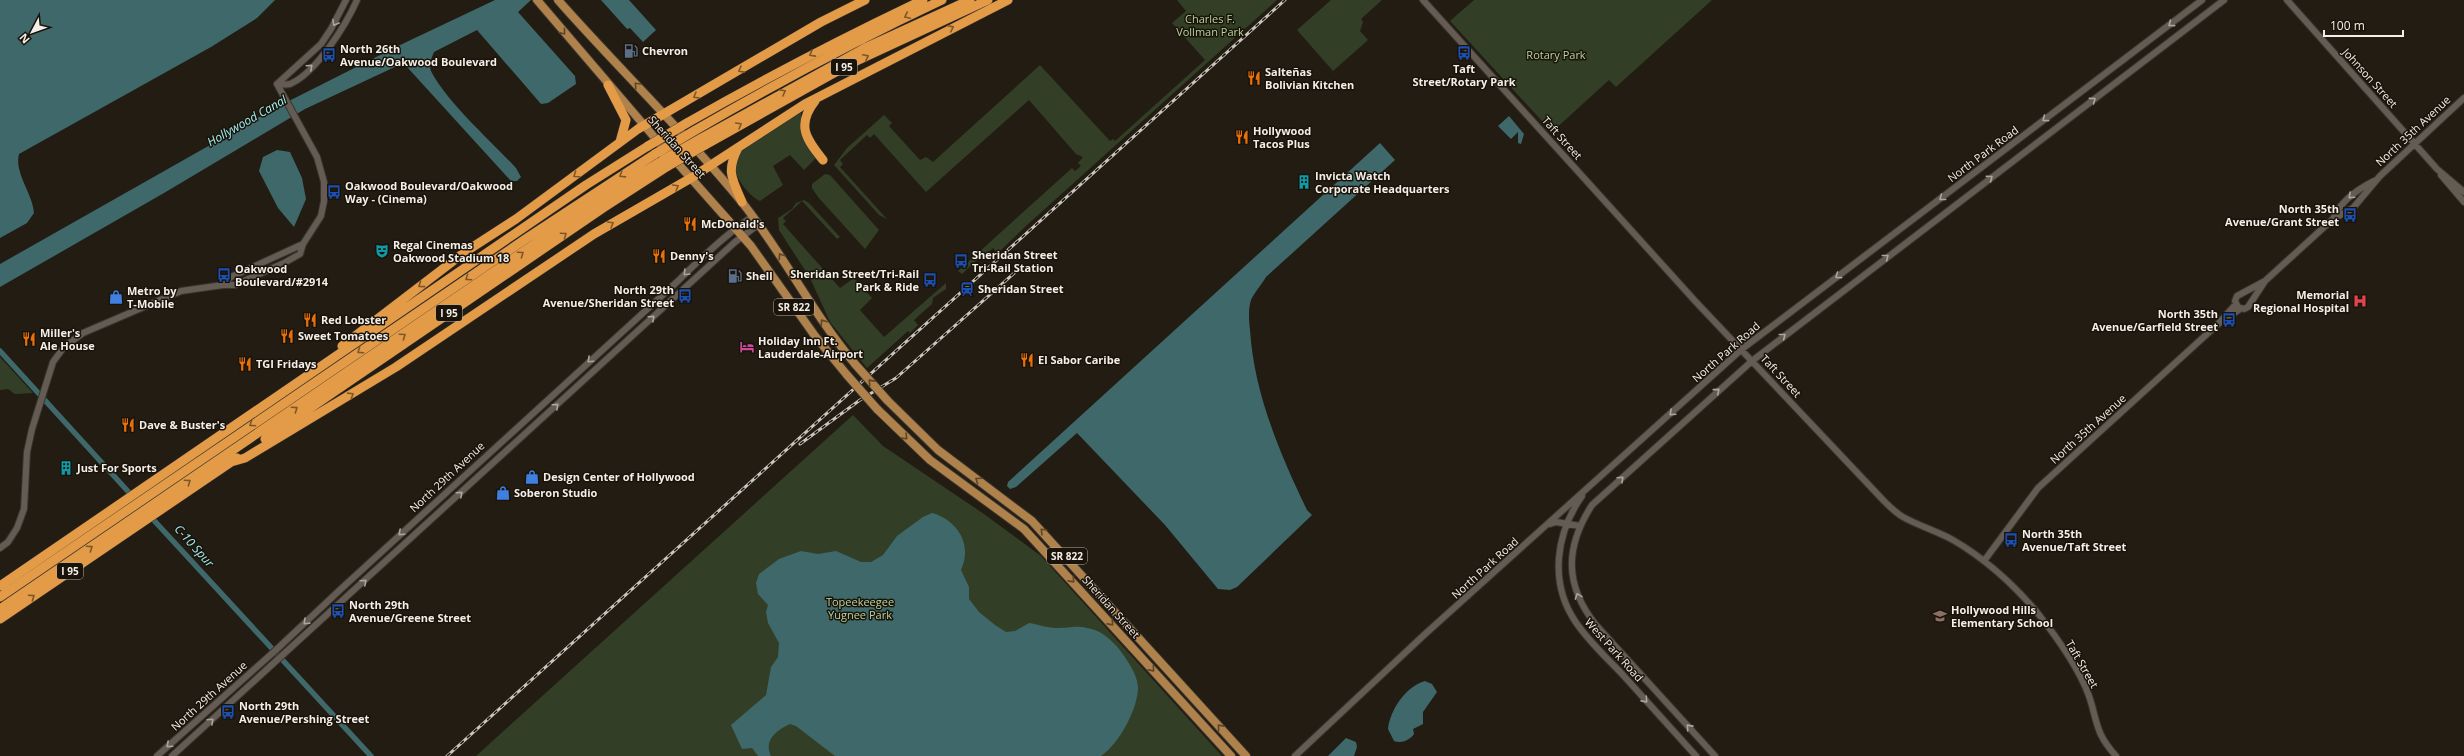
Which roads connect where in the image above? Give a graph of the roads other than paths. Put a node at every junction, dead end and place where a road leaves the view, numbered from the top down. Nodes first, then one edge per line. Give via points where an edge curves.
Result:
1 (346, 0) edge
2 (357, 0) edge
3 (558, 0) edge
4 (865, 0) edge
5 (923, 0) edge
6 (942, 0) edge
7 (970, 0) edge
8 (988, 0) edge
9 (1008, 0) edge
10 (1424, 0) edge
11 (2202, 0) edge
12 (2224, 0) edge
13 (2287, 0) edge
14 (539, 2) edge
15 (277, 84) junction
16 (608, 85) junction
17 (2464, 98) edge
18 (817, 99) junction
19 (664, 113) junction
20 (644, 126) junction
21 (703, 142) junction
22 (2415, 143) junction
23 (619, 145) junction
24 (738, 148) junction
25 (823, 160) dead end
26 (666, 163) junction
27 (710, 166) junction
28 (2437, 169) junction
29 (691, 178) junction
30 (2377, 180) junction
31 (2464, 192) edge
32 (742, 202) junction
33 (2464, 202) edge
34 (753, 216) junction
35 (2332, 219) junction
36 (759, 224) junction
37 (735, 228) junction
38 (743, 236) junction
39 (303, 244) junction
40 (2265, 281) junction
41 (222, 285) junction
42 (2244, 294) junction
43 (2251, 300) junction
44 (2238, 306) junction
45 (1742, 349) junction
46 (1752, 361) junction
47 (272, 400) junction
48 (231, 462) junction
49 (146, 491) junction
50 (1582, 495) junction
51 (159, 506) junction
52 (138, 521) junction
53 (1566, 524) junction
54 (1548, 525) junction
55 (1580, 526) junction
56 (0, 548) edge
57 (1984, 561) junction
58 (0, 586) edge
59 (0, 597) edge
60 (0, 609) edge
61 (0, 619) edge
62 (280, 651) junction
63 (274, 657) junction
64 (157, 756) edge
65 (172, 756) edge
66 (1231, 756) edge
67 (1246, 756) edge
68 (1295, 756) edge
69 (1696, 756) edge
70 (1715, 756) edge
71 (2116, 756) edge

1 -> 15 street via 321,44
15 -> 2 street via 289,84 310,68 339,34
19 -> 3 main road, Sheridan Street / SR 822
4 -> 19 highway via 821,22 765,57
5 -> 47 highway, I 95, bridge via 811,54 648,146 586,185
6 -> 49 highway, bridge via 779,82 655,154
21 -> 7 highway via 867,47
21 -> 8 highway, I 95 via 850,64
18 -> 9 highway
10 - 45 street, Taft Street via 1696,302
11 -> 45 street, North Park Road
46 -> 12 street
13 - 22 street, Johnson Street
14 -> 16 main road, Sheridan Street / SR 822
15 - 39 street via 317,157 324,182 321,216
16 - 20 main road, Sheridan Street / SR 822
16 - 23 highway via 626,120
17 - 22 street, North 35th Avenue
18 - 24 highway
18 - 25 highway via 806,112 804,130
19 - 20 highway
19 - 27 main road, Sheridan Street / SR 822
20 - 23 highway
20 - 29 main road, Sheridan Street / SR 822
21 - 26 highway, I 95, bridge
22 - 28 street, Johnson Street
22 - 30 street, North 35th Avenue
23 -> 47 highway via 459,257
24 - 27 highway
24 - 32 highway via 731,161 730,171
48 -> 26 highway, I 95
51 -> 26 highway via 596,202
27 - 29 highway
27 - 32 main road, Sheridan Street / SR 822
28 - 31 street, Johnson Street
28 - 33 street, Johnson Street
29 - 37 main road, Sheridan Street / SR 822
48 -> 29 highway via 245,458 326,410 452,330 594,234
30 - 35 street, North 35th Avenue via 2353,208
30 -> 35 street, North 35th Avenue via 2361,187 2336,210
32 - 34 main road, Sheridan Street / SR 822
34 - 36 main road, Sheridan Street / SR 822
34 - 37 street, North 29th Avenue
35 - 40 street, North 35th Avenue
36 - 38 street, North 29th Avenue
67 -> 36 main road, Sheridan Street / SR 822, bridge via 1032,521 1013,504 943,455 887,400 822,321
37 - 38 main road, Sheridan Street / SR 822
37 -> 62 street, North 29th Avenue
62 -> 38 street, North 29th Avenue
38 -> 66 main road, Sheridan Street / SR 822, bridge via 815,336 877,409 930,460 1024,529
39 - 41 street via 230,277
39 - 41 street via 300,254 284,264 235,285
40 - 42 street, North 35th Avenue
40 - 43 street, North 35th Avenue
41 - 56 street via 181,292 83,333 70,341 60,352 53,362 27,452 24,509 17,528 8,542
42 - 43 street
42 - 44 street, North 35th Avenue via 2237,296
43 - 44 street, North 35th Avenue via 2248,307
44 - 57 street, North 35th Avenue via 2038,488
45 - 46 street, Taft Street
45 -> 50 street, North Park Road
55 -> 46 street, West Park Road via 1592,506
46 - 57 street, Taft Street via 1901,517 1952,540
47 - 49 highway, I 95
48 - 51 highway, I 95
49 - 58 highway, I 95 via 120,503
49 - 59 highway via 127,510
50 - 53 street, West Park Road
50 - 54 street, North Park Road
51 - 52 highway, I 95
60 -> 52 highway
61 -> 52 highway, I 95
53 - 54 street via 1556,522
53 - 55 street
53 -> 69 street, West Park Road via 1558,555 1559,579 1564,598 1575,621
54 - 68 street, North Park Road via 1424,635
70 -> 55 street, West Park Road via 1587,614 1576,591 1573,574 1572,554
57 - 71 street, Taft Street via 2018,591 2052,633 2083,684 2098,733
62 - 63 street, North 29th Avenue
63 -> 64 street, North 29th Avenue
65 -> 63 street, North 29th Avenue

